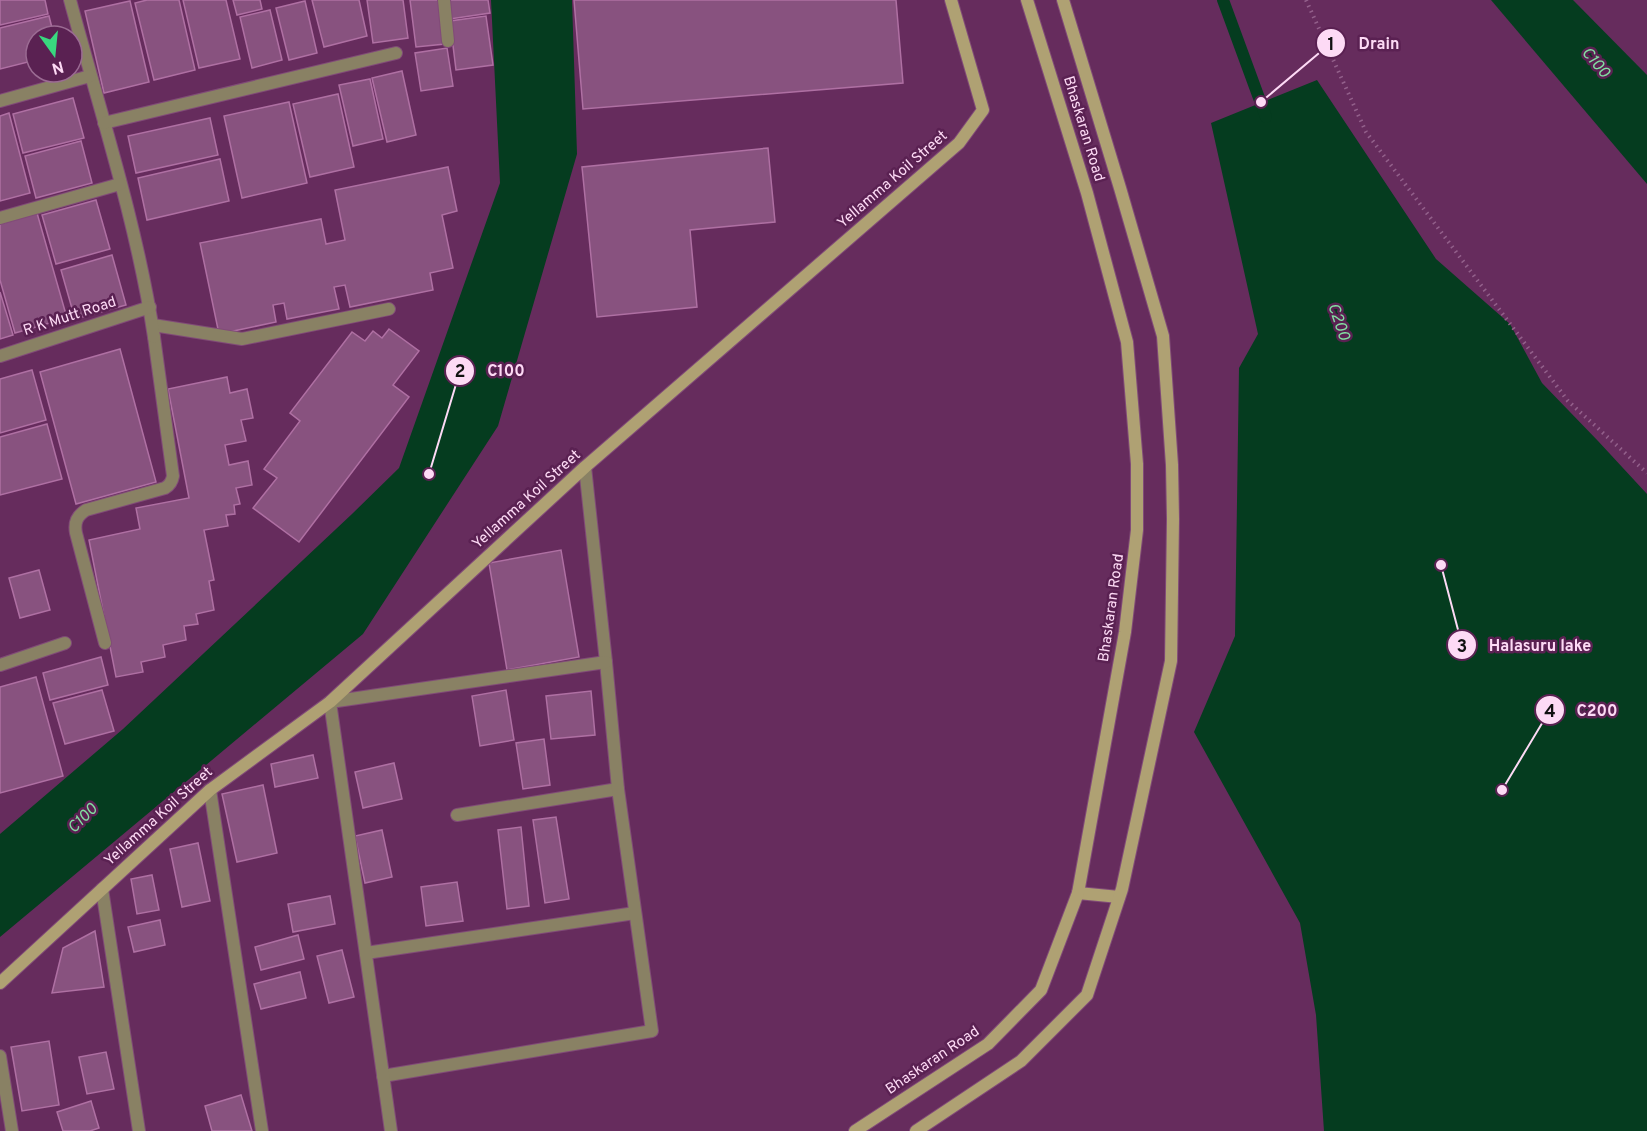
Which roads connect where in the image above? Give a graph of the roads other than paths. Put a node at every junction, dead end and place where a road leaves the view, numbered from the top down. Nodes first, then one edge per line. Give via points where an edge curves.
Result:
1 (70, 0) edge
2 (444, 0) edge
3 (951, 0) edge
4 (1027, 0) edge
5 (1063, 0) edge
6 (448, 41) dead end
7 (396, 53) dead end
8 (90, 76) junction
9 (0, 101) edge
10 (104, 123) junction
11 (120, 184) junction
12 (0, 218) edge
13 (150, 307) junction
14 (389, 309) dead end
15 (153, 331) junction
16 (0, 356) edge
17 (585, 467) junction
18 (65, 643) dead end
19 (105, 643) dead end
20 (606, 662) junction
21 (0, 664) edge
22 (330, 702) junction
23 (618, 789) junction
24 (210, 790) junction
25 (457, 815) dead end
26 (102, 889) junction
27 (1078, 894) junction
28 (1119, 897) junction
29 (635, 913) junction
30 (366, 953) junction
31 (0, 983) edge
32 (0, 1056) edge
33 (383, 1076) junction
34 (12, 1131) edge
35 (139, 1131) edge
36 (262, 1131) edge
37 (391, 1131) edge
38 (855, 1131) edge
39 (916, 1131) edge

1 - 8 street
2 - 6 street
3 - 17 main road, Yellamma Koil Street via 983,110 959,143
4 - 27 main road, Bhaskaran Road via 1087,193 1127,342 1137,464 1137,531 1125,632
5 - 28 main road, Bhaskaran Road via 1163,336 1172,465 1170,661
7 - 10 street
8 - 9 street
8 - 10 street
10 - 11 street
11 - 12 street
11 - 13 street
13 - 15 street
13 - 16 street, R K Mutt Road
14 - 15 street via 242,339
15 - 19 street via 172,480 165,488 86,510 75,522
17 - 20 street
17 - 22 main road, Yellamma Koil Street
18 - 21 street
20 - 22 street
20 - 23 street
22 - 24 main road, Yellamma Koil Street
22 - 30 street
23 - 25 street
23 - 29 street
24 - 26 main road, Yellamma Koil Street
24 - 36 street
26 - 31 main road, Yellamma Koil Street
26 - 35 street
27 - 28 main road
27 - 38 main road, Bhaskaran Road via 1041,990 988,1044
28 - 39 main road, Bhaskaran Road via 1087,995 1021,1061
29 - 30 street
29 - 33 street via 652,1031
30 - 33 street
32 - 34 street
33 - 37 street

